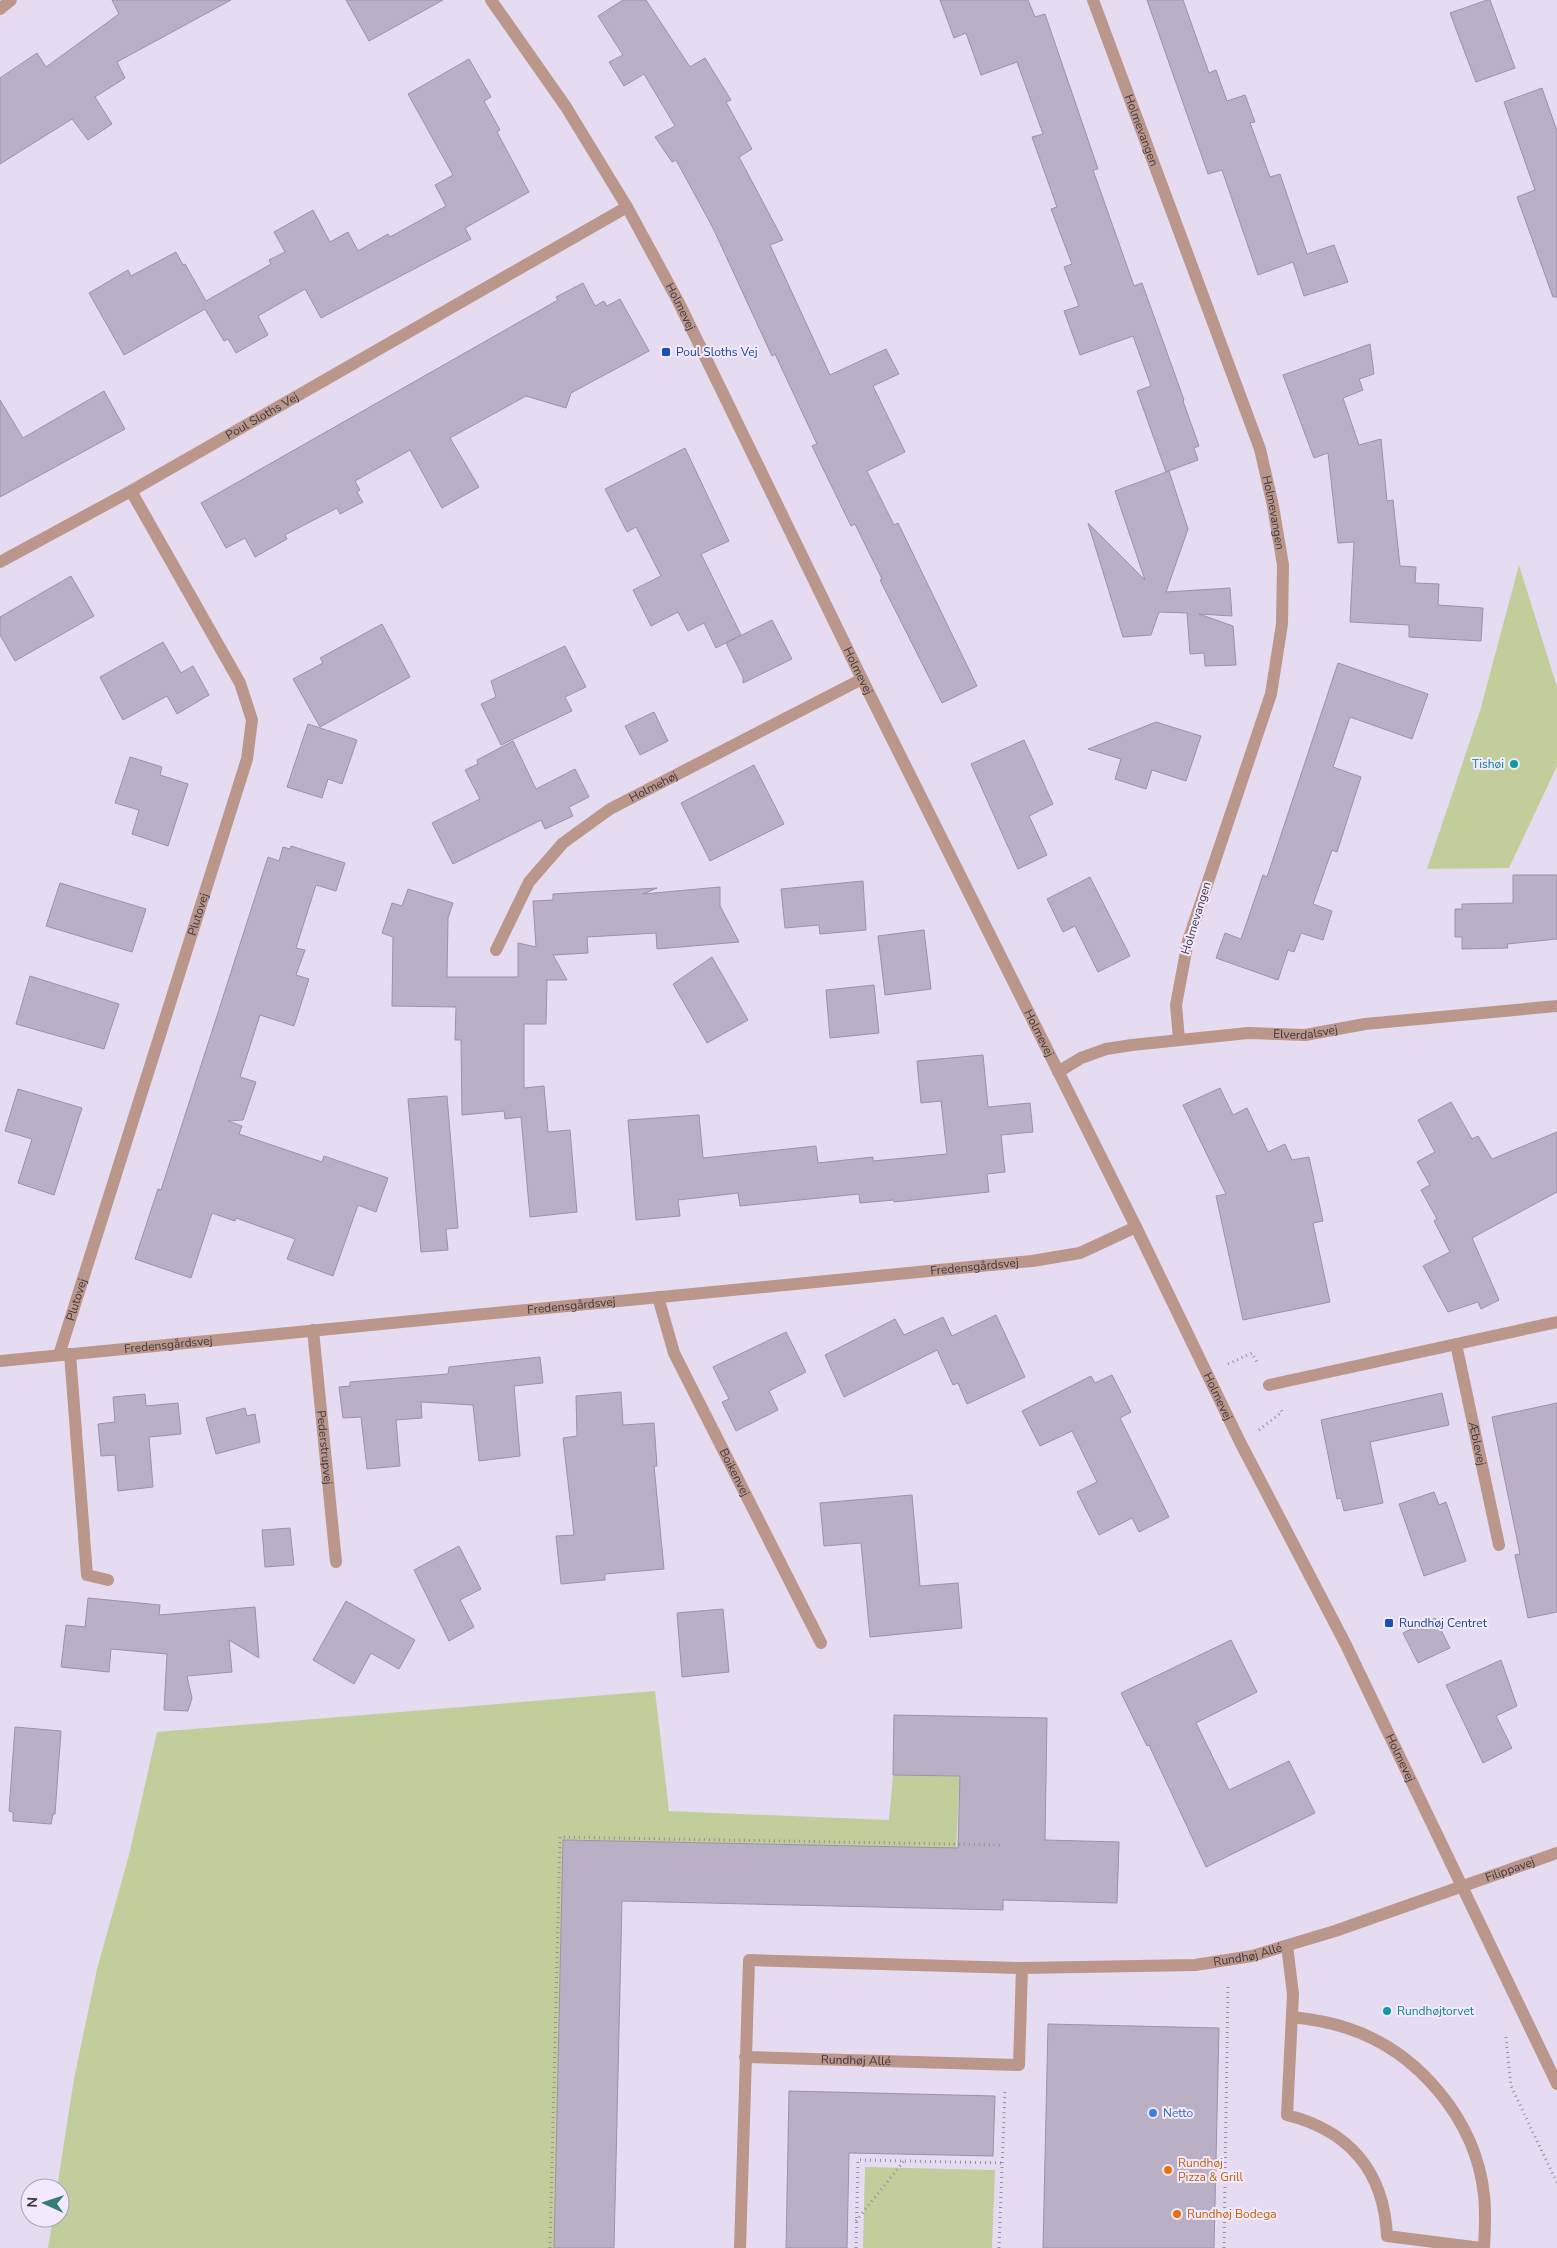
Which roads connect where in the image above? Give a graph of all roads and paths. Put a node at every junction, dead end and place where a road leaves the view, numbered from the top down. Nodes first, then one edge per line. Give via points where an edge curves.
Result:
1 (11, 0) edge
2 (491, 0) edge
3 (1093, 0) edge
4 (0, 8) edge
5 (627, 207) junction
6 (131, 491) junction
7 (0, 562) edge
8 (862, 679) junction
9 (496, 950) dead end
10 (1557, 1006) edge
11 (1179, 1039) junction
12 (1058, 1072) junction
13 (1136, 1228) junction
14 (658, 1297) junction
15 (1557, 1322) edge
16 (313, 1330) junction
17 (1456, 1344) junction
18 (64, 1354) junction
19 (0, 1361) edge
20 (1269, 1385) dead end
21 (1499, 1545) dead end
22 (336, 1562) dead end
23 (108, 1580) dead end
24 (821, 1643) dead end
25 (1003, 1845) dead end
26 (1557, 1853) edge
27 (1462, 1887) junction
28 (1288, 1946) junction
29 (1224, 1961) junction
30 (1022, 1968) junction
31 (1292, 2017) junction
32 (1505, 2028) dead end
33 (745, 2057) junction
34 (1006, 2065) junction
35 (1557, 2084) edge
36 (904, 2161) junction
37 (1003, 2163) junction
38 (1557, 2182) edge
39 (856, 2221) junction
40 (550, 2248) edge
41 (740, 2248) edge
42 (856, 2248) edge
43 (999, 2248) edge
44 (1224, 2248) edge
45 (1482, 2248) edge

1 - 4 street
2 - 5 street, Holmevej via 566,108
3 - 11 street, Holmevangen via 1260,449 1283,564 1282,624 1271,694 1188,941 1176,1006
5 - 6 street, Poul Sloths Vej
5 - 8 street, Holmevej via 686,317
6 - 7 street, Poul Sloths Vej
6 - 18 street, Plutovej via 240,682 252,720 247,759
8 - 9 street, Holmehøj via 610,809 563,843 528,882
8 - 12 street, Holmevej
10 - 11 street, Elverdalsvej via 1365,1024 1305,1035 1248,1033
11 - 12 street, Elverdalsvej via 1106,1049 1081,1058
12 - 13 street, Holmevej
13 - 14 street, Fredensgårdsvej via 1080,1253 1032,1261
13 - 27 street, Holmevej
14 - 16 street, Fredensgårdsvej
14 - 24 street, Boikenvej via 674,1352
15 - 17 street
16 - 18 street, Fredensgårdsvej
16 - 22 street, Pederstrupvej
17 - 20 street
17 - 21 street, Æblevej
18 - 19 street, Fredensgårdsvej
18 - 23 street via 86,1574
25 - 40 path via 560,1837
26 - 27 street, Filippavej
27 - 28 street, Rundhøj Allé
27 - 35 street, Holmevej
28 - 29 street, Rundhøj Allé
28 - 31 street
29 - 30 street, Rundhøj Allé via 1196,1965
29 - 44 path via 1228,1982
30 - 33 street, Rundhøj Allé via 749,1960
30 - 34 street via 1019,2065
31 - 45 street via 1339,2025 1375,2039 1422,2072 1441,2094 1457,2117 1479,2167 1484,2194
31 - 45 street via 1287,2115 1325,2128 1357,2153 1380,2192 1388,2236
32 - 38 path via 1511,2086
33 - 34 street, Rundhøj Allé
33 - 41 street, Rundhøj Allé
34 - 37 path
36 - 37 path
36 - 39 path
36 - 39 path via 858,2160
37 - 43 path
39 - 42 path

